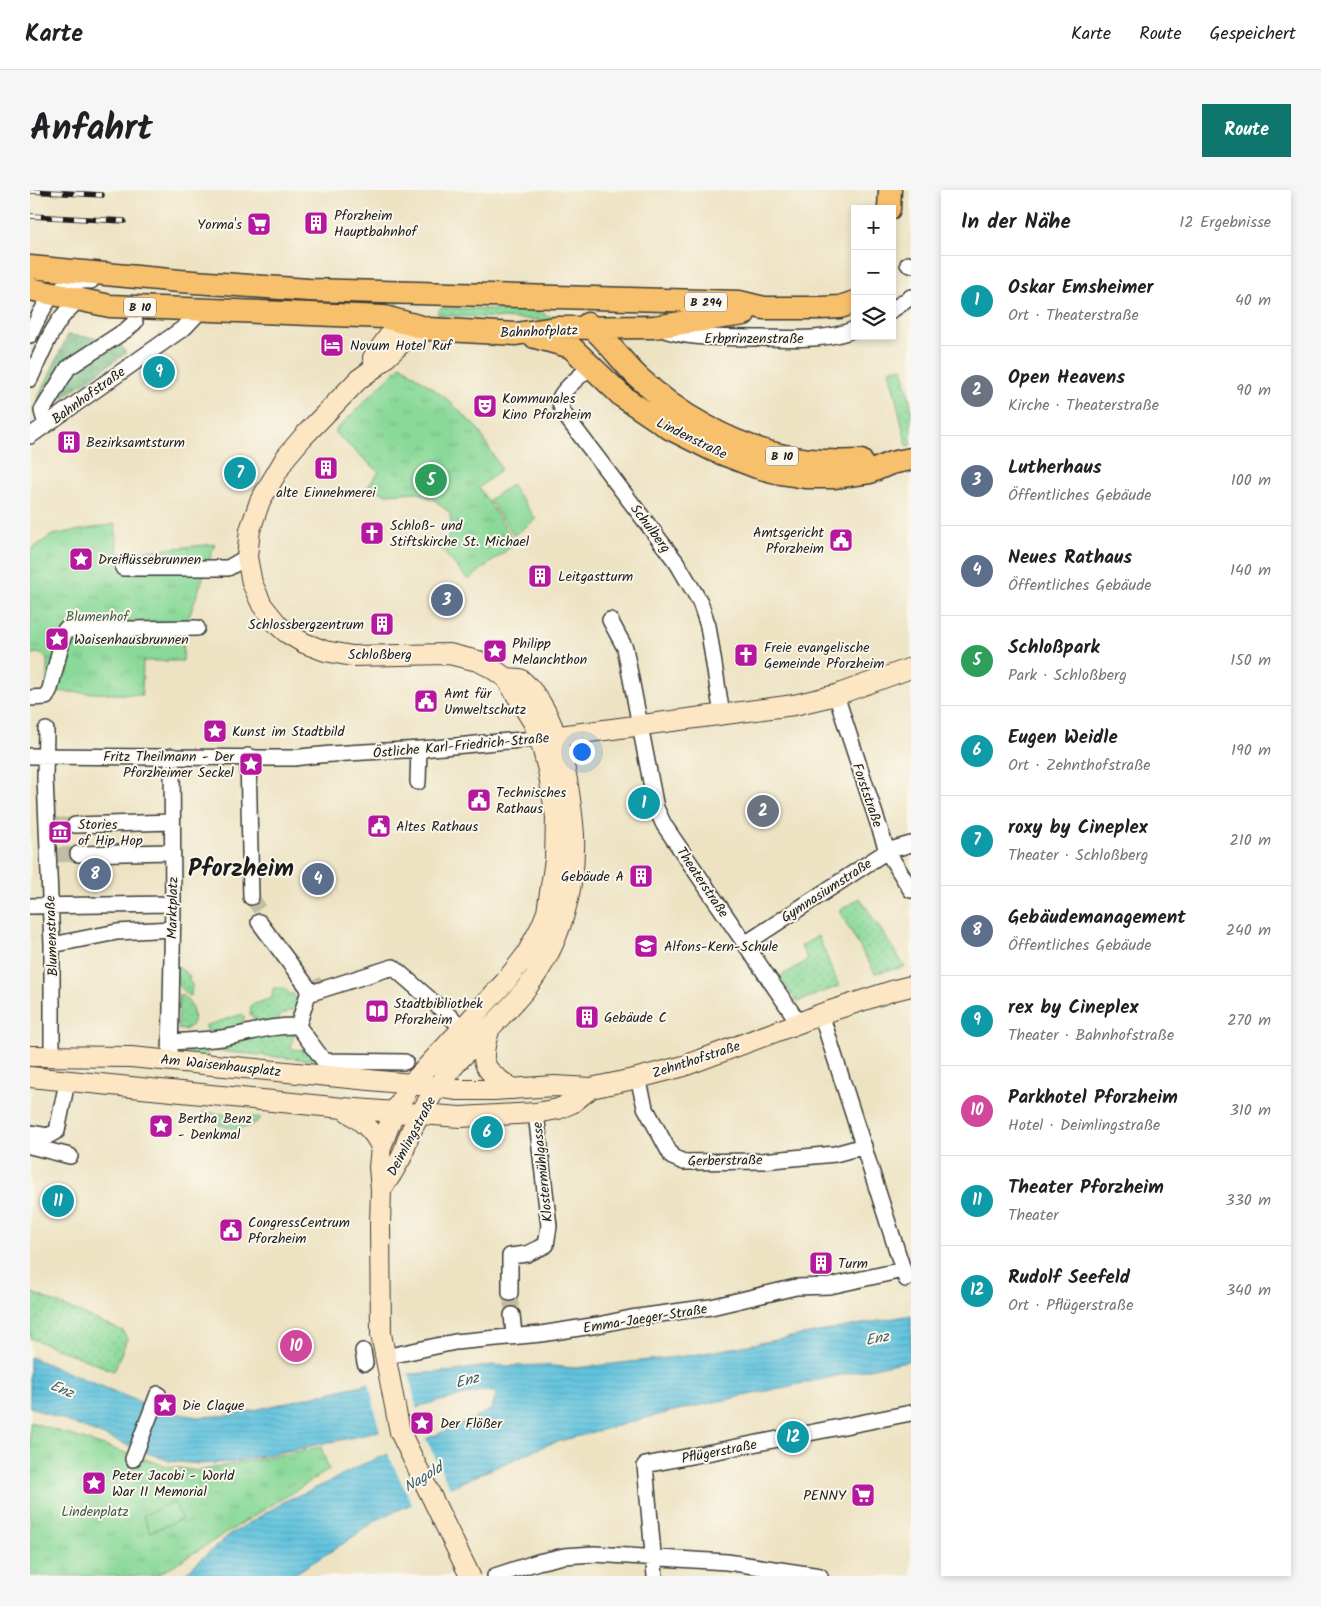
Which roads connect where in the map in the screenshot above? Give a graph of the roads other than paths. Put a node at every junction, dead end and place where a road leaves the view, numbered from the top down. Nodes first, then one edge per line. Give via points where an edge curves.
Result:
1 (890, 190) edge
2 (890, 205) edge
3 (30, 267) edge
4 (127, 276) junction
5 (30, 289) edge
6 (53, 295) junction
7 (431, 295) junction
8 (911, 297) edge
9 (556, 298) junction
10 (80, 300) junction
11 (647, 300) junction
12 (851, 303) edge
13 (896, 307) edge
14 (764, 308) junction
15 (201, 310) junction
16 (59, 320) junction
17 (400, 321) junction
18 (135, 322) dead end
19 (642, 328) junction
20 (429, 329) junction
21 (595, 329) junction
22 (851, 330) edge
23 (516, 334) junction
24 (30, 335) edge
25 (591, 366) junction
26 (627, 366) junction
27 (30, 378) edge
28 (359, 379) junction
29 (46, 425) junction
30 (30, 436) edge
31 (901, 461) edge
32 (247, 557) junction
33 (123, 568) dead end
34 (610, 620) dead end
35 (197, 628) dead end
36 (911, 668) edge
37 (836, 695) junction
38 (30, 698) edge
39 (722, 715) junction
40 (640, 727) junction
41 (46, 730) dead end
42 (548, 738) junction
43 (419, 749) junction
44 (30, 756) edge
45 (46, 756) junction
46 (172, 756) junction
47 (248, 756) junction
48 (418, 782) dead end
49 (172, 822) junction
50 (76, 825) tunnel mouth
51 (911, 844) edge
52 (887, 851) junction
53 (172, 852) junction
54 (78, 854) tunnel mouth
55 (911, 890) edge
56 (251, 897) tunnel mouth
57 (173, 904) junction
58 (116, 905) junction
59 (30, 906) edge
60 (50, 906) junction
61 (261, 919) tunnel mouth
62 (172, 929) junction
63 (117, 932) junction
64 (745, 944) junction
65 (52, 945) junction
66 (911, 986) edge
67 (310, 987) junction
68 (821, 1014) junction
69 (799, 1024) junction
70 (298, 1026) junction
71 (462, 1028) junction
72 (489, 1030) junction
73 (171, 1051) junction
74 (30, 1056) edge
75 (52, 1056) junction
76 (405, 1062) dead end
77 (329, 1076) junction
78 (30, 1077) edge
79 (638, 1078) junction
80 (66, 1082) junction
81 (411, 1084) junction
82 (437, 1088) junction
83 (513, 1088) junction
84 (591, 1088) junction
85 (319, 1105) junction
86 (343, 1108) junction
87 (394, 1112) junction
88 (536, 1113) junction
89 (420, 1114) junction
90 (30, 1133) edge
91 (30, 1146) edge
92 (864, 1146) junction
93 (380, 1147) junction
94 (70, 1156) dead end
95 (381, 1190) junction
96 (510, 1293) tunnel mouth
97 (512, 1315) tunnel mouth
98 (514, 1335) junction
99 (386, 1362) junction
100 (156, 1399) dead end
101 (911, 1413) edge
102 (134, 1456) dead end
103 (653, 1557) junction
104 (466, 1575) edge
105 (495, 1576) edge
106 (655, 1576) edge
107 (820, 1576) edge

1 - 2 main road
3 - 4 main road, B 10
4 - 6 street via 71,282
4 - 7 main road, B 10 via 265,288
5 - 6 main road, B 10
6 - 10 main road, Bahnhofplatz / B 10
6 - 16 street via 58,304
6 - 24 street
7 - 9 main road, B 10
7 - 17 main road
8 - 13 street
9 - 11 main road, B 294
9 - 21 main road, Bahnhofplatz / B 10
10 - 15 main road, Bahnhofplatz / B 10 via 110,306
10 - 16 street
11 - 14 main road, B 294 via 739,302
11 - 19 main road via 652,306 651,312
12 - 14 main road, B 294 via 832,308
14 - 19 main road, B 294 via 740,315
15 - 17 main road, Bahnhofplatz / B 10
15 - 29 street, Bahnhofstraße via 185,327
16 - 27 street
17 - 20 main road, Bahnhofplatz / B 10
17 - 28 main road, Schloßberg
18 - 29 street, Bahnhofstraße via 68,368 42,411
19 - 21 main road, B 294
19 - 22 street, Erbprinzenstraße via 692,337 817,338
19 - 26 main road via 622,342
20 - 23 main road, Bahnhofplatz / B 10
20 - 28 main road, Schloßberg via 409,336
21 - 23 main road, Bahnhofplatz / B 294 via 556,328
21 - 26 main road, Lindenstraße / B 10
23 - 25 main road, Lindenstraße / B 10 via 566,345
25 - 31 main road, Lindenstraße / B 10 via 623,397 657,421 713,450 757,467 826,478 870,472
25 - 39 street, Schulberg via 563,393 560,399 564,414 677,563 700,602 708,626
26 - 31 main road, Lindenstraße / B 10 via 671,404 757,449 804,460
28 - 32 main road, Schloßberg via 303,437 264,491 254,517
29 - 30 street, Bahnhofstraße
32 - 33 street via 228,568
32 - 42 main road, Schloßberg via 252,583 262,604 287,633 310,646 352,656 454,655 484,664 506,678 520,679 527,685 544,708
34 - 40 street, Theaterstraße via 625,648
35 - 38 street via 65,630 46,697
36 - 37 main road, Östliche Karl-Friedrich-Straße
37 - 39 main road, Östliche Karl-Friedrich-Straße via 794,705
37 - 52 street, Forststraße
39 - 40 main road, Östliche Karl-Friedrich-Straße
40 - 42 main road, Östliche Karl-Friedrich-Straße
40 - 64 street, Theaterstraße via 656,808 664,825
41 - 45 street, Blumenstraße
42 - 43 street, Östliche Karl-Friedrich-Straße via 495,738
42 - 71 main road, Deimlingstraße via 548,770 556,817 555,860 547,912 534,942 517,968
42 - 72 main road, Deimlingstraße via 566,780 574,836 564,914 543,965
43 - 47 street, Östliche Karl-Friedrich-Straße via 294,758
43 - 48 street
44 - 45 street, Östliche Karl-Friedrich-Straße
45 - 46 street, Östliche Karl-Friedrich-Straße
45 - 60 street, Blumenstraße via 52,856
46 - 47 street, Östliche Karl-Friedrich-Straße
46 - 49 street, Marktplatz
47 - 56 street
49 - 50 street
49 - 53 street, Marktplatz
51 - 52 street, Gymnasiumstraße
52 - 55 street, Forststraße
52 - 64 street, Gymnasiumstraße
53 - 54 street
53 - 57 street, Marktplatz
57 - 58 street
57 - 62 street, Marktplatz
58 - 60 street
58 - 63 street
59 - 60 street
60 - 65 street, Blumenstraße
61 - 67 street
62 - 63 street
62 - 73 street, Marktplatz
63 - 65 street
64 - 69 street, Theaterstraße
65 - 75 street, Blumenstraße
66 - 68 main road, Zehnthofstraße
67 - 70 street
67 - 71 street via 393,967
68 - 69 main road, Zehnthofstraße
68 - 92 street
69 - 79 main road, Zehnthofstraße via 684,1066
70 - 73 street via 258,1029 223,1038 192,1041
70 - 76 street via 324,1061
71 - 81 main road, Deimlingstraße
72 - 82 main road, Deimlingstraße
72 - 83 main road via 483,1048 486,1067 492,1076
73 - 75 main road, Am Waisenhausplatz via 131,1057
73 - 77 main road, Am Waisenhausplatz
74 - 75 main road, Am Waisenhausplatz
77 - 81 main road, Am Waisenhausplatz
77 - 85 main road via 332,1087 328,1097
78 - 80 main road
79 - 84 main road, Zehnthofstraße
79 - 92 street, Gerberstraße via 645,1107 667,1149 672,1157 684,1162 762,1161 835,1154
80 - 85 main road
80 - 90 street via 57,1131 48,1136
81 - 82 main road, Zehnthofstraße
81 - 87 main road, Deimlingstraße
82 - 83 main road, Zehnthofstraße via 468,1091
82 - 89 main road, Deimlingstraße
83 - 84 main road, Zehnthofstraße
84 - 88 main road, Zehnthofstraße via 572,1103
85 - 86 main road
86 - 87 main road
86 - 93 main road via 368,1127
87 - 89 main road, Zehnthofstraße
87 - 93 main road, Deimlingstraße
88 - 89 main road, Zehnthofstraße via 460,1117
88 - 96 street, Klostermühlgasse via 548,1226 546,1245 527,1254 510,1256
89 - 95 main road, Deimlingstraße via 402,1156
91 - 94 street
92 - 98 street, Emma-Jaeger-Straße via 905,1274 830,1286 796,1287 711,1307 598,1326
93 - 95 main road, Deimlingstraße
95 - 99 main road, Deimlingstraße via 381,1325
97 - 98 street
98 - 99 street, Emma-Jaeger-Straße via 455,1342
99 - 104 main road, Deimlingstraße via 400,1432
100 - 102 street
101 - 103 street, Pflügerstraße via 645,1465
103 - 105 street via 578,1554 538,1562
103 - 106 street
103 - 107 street via 727,1562

